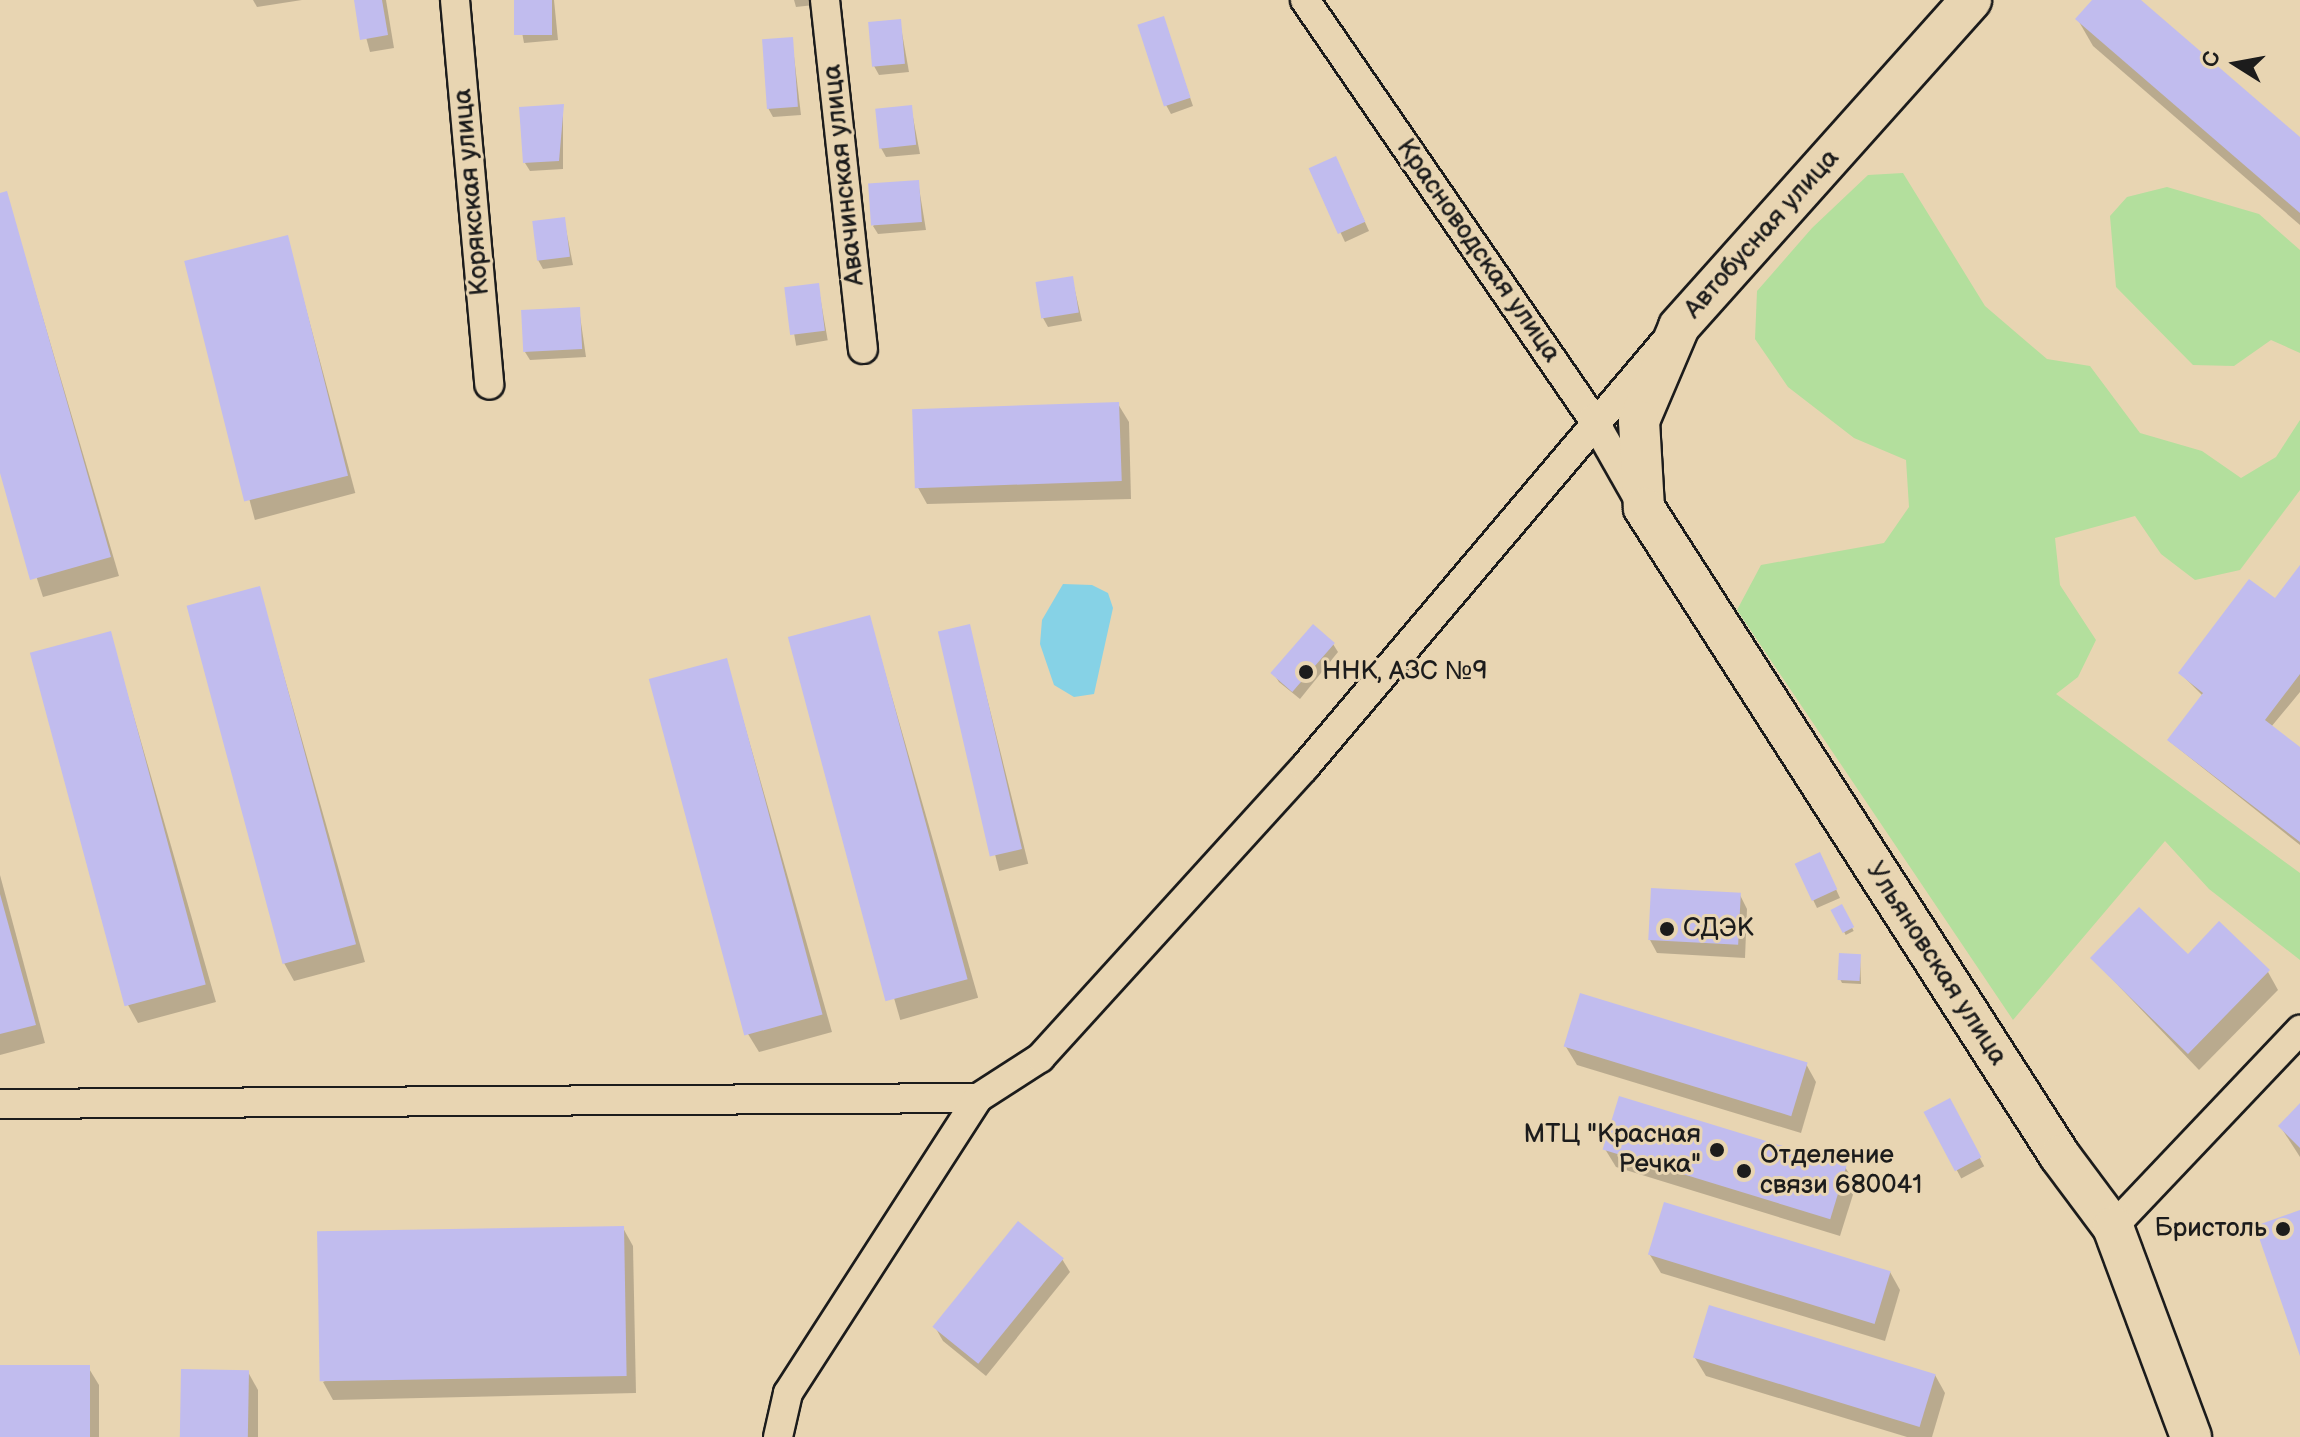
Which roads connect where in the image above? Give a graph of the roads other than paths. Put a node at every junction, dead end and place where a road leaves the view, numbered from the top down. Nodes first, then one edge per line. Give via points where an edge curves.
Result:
1 (455, 0) edge
2 (825, 0) edge
3 (1305, 0) edge
4 (1971, 0) edge
5 (1679, 327) junction
6 (863, 349) dead end
7 (489, 384) dead end
8 (1593, 419) junction
9 (1644, 508) junction
10 (2300, 1030) edge
11 (978, 1098) junction
12 (0, 1104) edge
13 (2113, 1227) junction
14 (778, 1437) edge
15 (2191, 1437) edge

1 - 7 street, Корякская улица
2 - 6 street, Авачинская улица
3 - 8 street, Красноводская улица
4 - 5 street, Автобусная улица
5 - 8 street
5 - 9 street, Автобусная улица via 1639,421
8 - 9 street, Красноводская улица
8 - 11 street via 1304,768 1040,1058
9 - 13 street, Ульяновская улица via 2060,1156
10 - 13 street
11 - 12 street
11 - 14 street via 788,1393
13 - 15 street, Ульяновская улица

